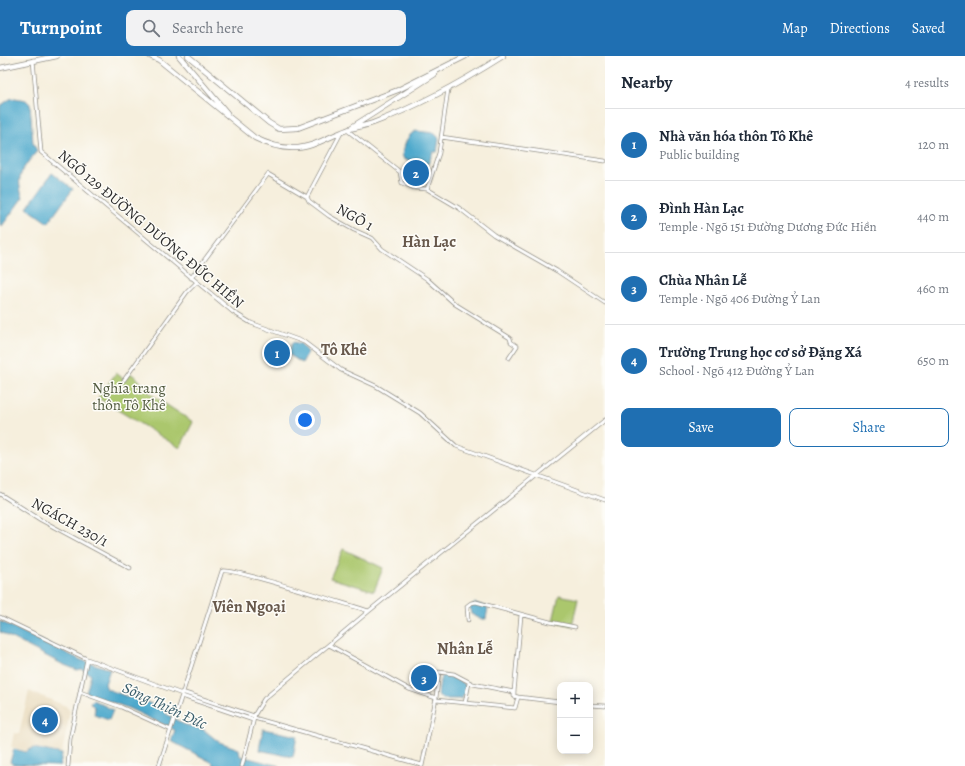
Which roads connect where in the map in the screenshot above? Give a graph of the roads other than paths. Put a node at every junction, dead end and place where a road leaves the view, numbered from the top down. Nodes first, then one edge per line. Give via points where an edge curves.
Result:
1 (57, 56) edge
2 (150, 56) edge
3 (179, 56) edge
4 (188, 56) edge
5 (466, 56) edge
6 (503, 56) edge
7 (33, 60) junction
8 (459, 60) junction
9 (0, 68) edge
10 (448, 89) junction
11 (234, 122) junction
12 (347, 130) junction
13 (342, 132) junction
14 (441, 137) junction
15 (605, 160) edge
16 (427, 189) junction
17 (307, 198) junction
18 (192, 278) junction
19 (196, 283) junction
20 (605, 303) edge
21 (509, 358) dead end
22 (124, 380) dead end
23 (605, 420) edge
24 (538, 475) junction
25 (0, 494) edge
26 (605, 500) edge
27 (130, 568) dead end
28 (369, 611) junction
29 (521, 615) junction
30 (0, 617) edge
31 (468, 620) dead end
32 (575, 627) dead end
33 (329, 645) junction
34 (87, 659) junction
35 (469, 683) junction
36 (80, 692) junction
37 (514, 692) junction
38 (182, 694) junction
39 (518, 697) junction
40 (436, 699) junction
41 (557, 702) edge
42 (465, 703) junction
43 (593, 705) edge
44 (605, 706) edge
45 (254, 718) junction
46 (171, 730) junction
47 (68, 766) edge
48 (158, 766) edge
49 (242, 766) edge
50 (422, 766) edge

1 - 7 main road
2 - 11 main road via 159,60
3 - 11 main road
4 - 8 main road via 269,123 284,130 298,128 398,90
5 - 8 main road
6 - 10 main road
7 - 9 main road
7 - 18 street, NGÕ 129 ĐƯỜNG DƯƠNG ĐỨC HIỀN via 41,152
8 - 12 main road
10 - 12 main road via 402,111
10 - 14 street
11 - 13 main road via 270,146 294,148 316,143
12 - 13 main road
12 - 16 street via 400,172 402,183 414,188
13 - 17 street
14 - 15 street
14 - 16 street via 439,153
16 - 20 street via 459,208 494,235 557,271
17 - 18 street via 268,174
17 - 21 street, NGÕ 1 via 329,216 372,238 382,249 427,279 457,305 510,338 517,346
18 - 19 street, NGÕ 129 ĐƯỜNG DƯƠNG ĐỨC HIỀN
19 - 22 street
19 - 24 street, NGÕ 129 ĐƯỜNG DƯƠNG ĐỨC HIỀN via 240,317 304,342 337,368 403,402 431,422 456,446
23 - 24 street
24 - 26 street, NGÕ 129 ĐƯỜNG DƯƠNG ĐỨC HIỀN
24 - 28 street
25 - 27 street, NGÁCH 230/1 via 41,520
28 - 33 street
28 - 38 street via 257,577 224,570 219,576
29 - 31 street via 474,602 467,608
29 - 32 street
29 - 37 street
30 - 34 street
33 - 40 street via 409,689
33 - 45 street via 264,699
34 - 36 street
34 - 38 street
35 - 37 street
35 - 40 street via 454,674 439,672
35 - 42 street
36 - 46 street via 122,707
36 - 47 street via 70,739
37 - 39 street
38 - 45 street
38 - 46 street
39 - 41 street
39 - 42 street via 515,708
40 - 42 street
40 - 50 street
43 - 44 street
45 - 49 street
45 - 50 street
46 - 48 street

